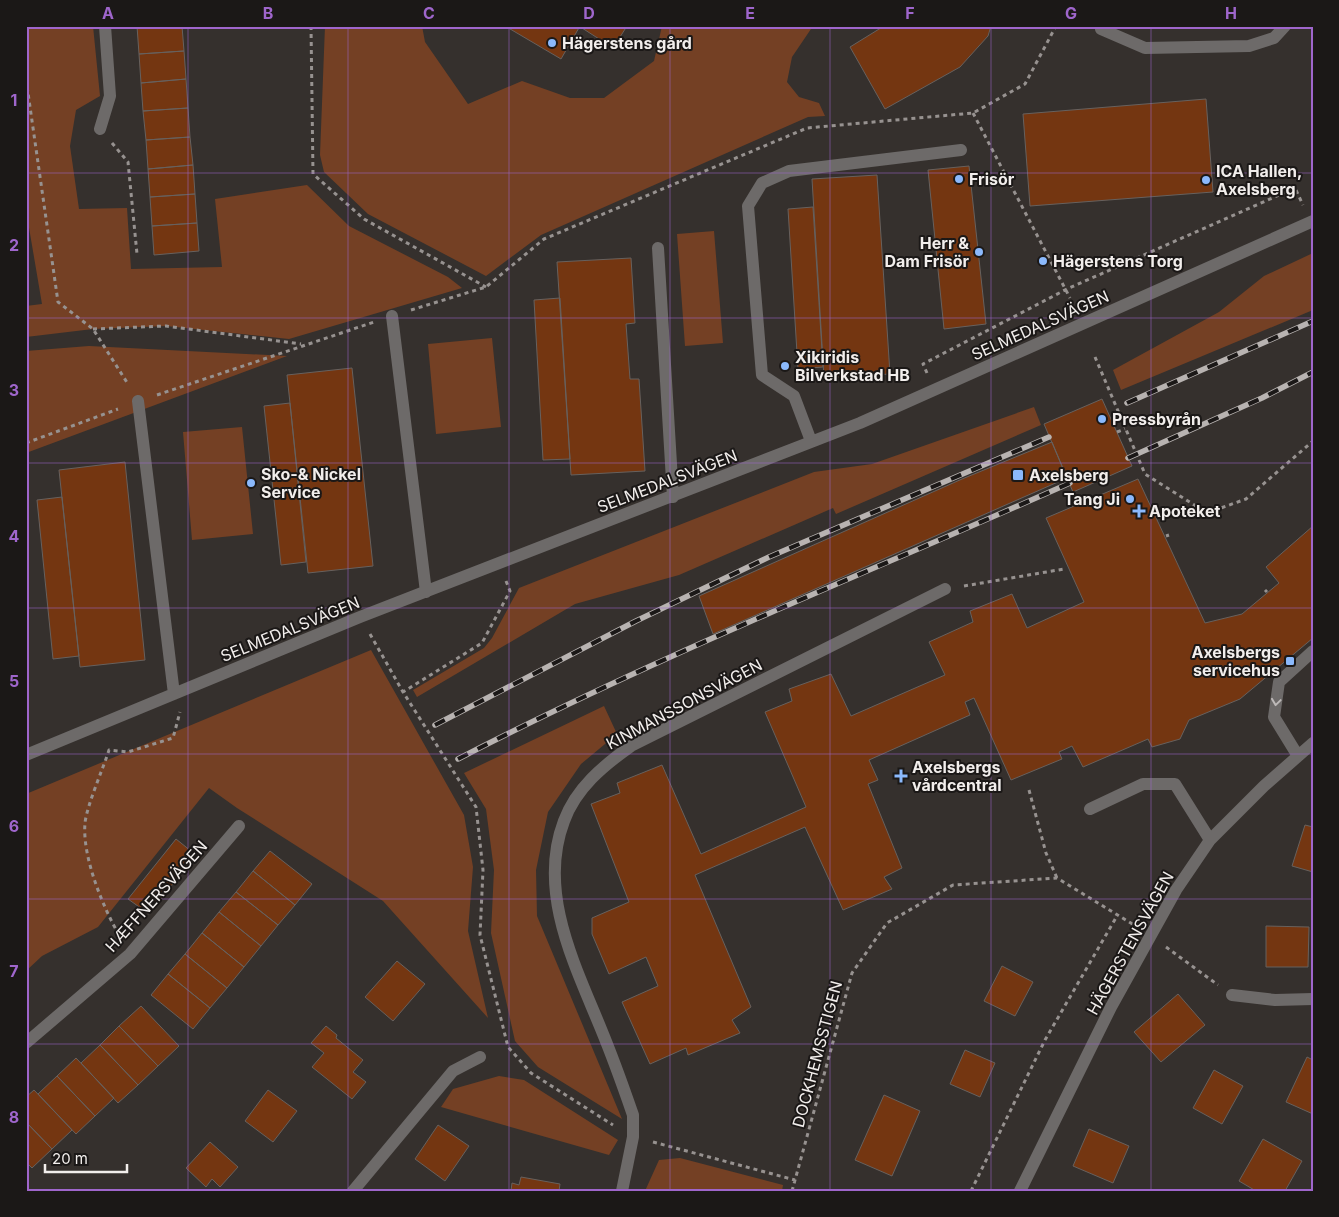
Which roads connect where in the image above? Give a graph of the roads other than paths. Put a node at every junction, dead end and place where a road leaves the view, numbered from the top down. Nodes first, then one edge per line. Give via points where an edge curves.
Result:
1 (105, 26) edge
2 (1285, 26) edge
3 (1101, 29) dead end
4 (100, 129) road end
5 (961, 150) dead end
6 (1313, 221) edge
7 (658, 248) dead end
8 (392, 316) road end
9 (138, 401) road end
10 (811, 442) junction
11 (673, 497) junction
12 (945, 589) road end
13 (426, 592) junction
14 (1313, 651) edge
15 (180, 692) junction
16 (1313, 743) edge
17 (26, 755) edge
18 (1298, 756) junction
19 (1090, 810) dead end
20 (240, 826) dead end
21 (1210, 840) junction
22 (1232, 995) road end
23 (1313, 999) edge
24 (26, 1043) edge
25 (480, 1057) dead end
26 (353, 1191) edge
27 (622, 1191) edge
28 (1020, 1191) edge

1 - 4 street via 110,96
2 - 3 street via 1274,38 1249,46 1145,48
5 - 10 street via 788,171 762,183 748,206 762,376 794,396
6 - 10 street, SELMEDALSVÄGEN via 881,414
7 - 11 street
8 - 13 street
9 - 15 street
10 - 11 street, SELMEDALSVÄGEN
11 - 13 street, SELMEDALSVÄGEN
12 - 27 street, KINMANSSONSVÄGEN via 631,746 601,767 579,792 564,821 554,882 573,962 633,1115 633,1137
13 - 15 street, SELMEDALSVÄGEN
14 -> 18 street via 1279,682 1275,709 1274,717
15 - 17 street, SELMEDALSVÄGEN
16 - 18 street, HÄGERSTENSVÄGEN
18 - 21 street, HÄGERSTENSVÄGEN
19 - 21 street via 1143,784 1175,784
20 - 24 street, HÆFFNERSVÄGEN via 130,954
21 - 28 street, HÄGERSTENSVÄGEN via 1150,935
22 - 23 street via 1275,1000
25 - 26 street via 453,1071

